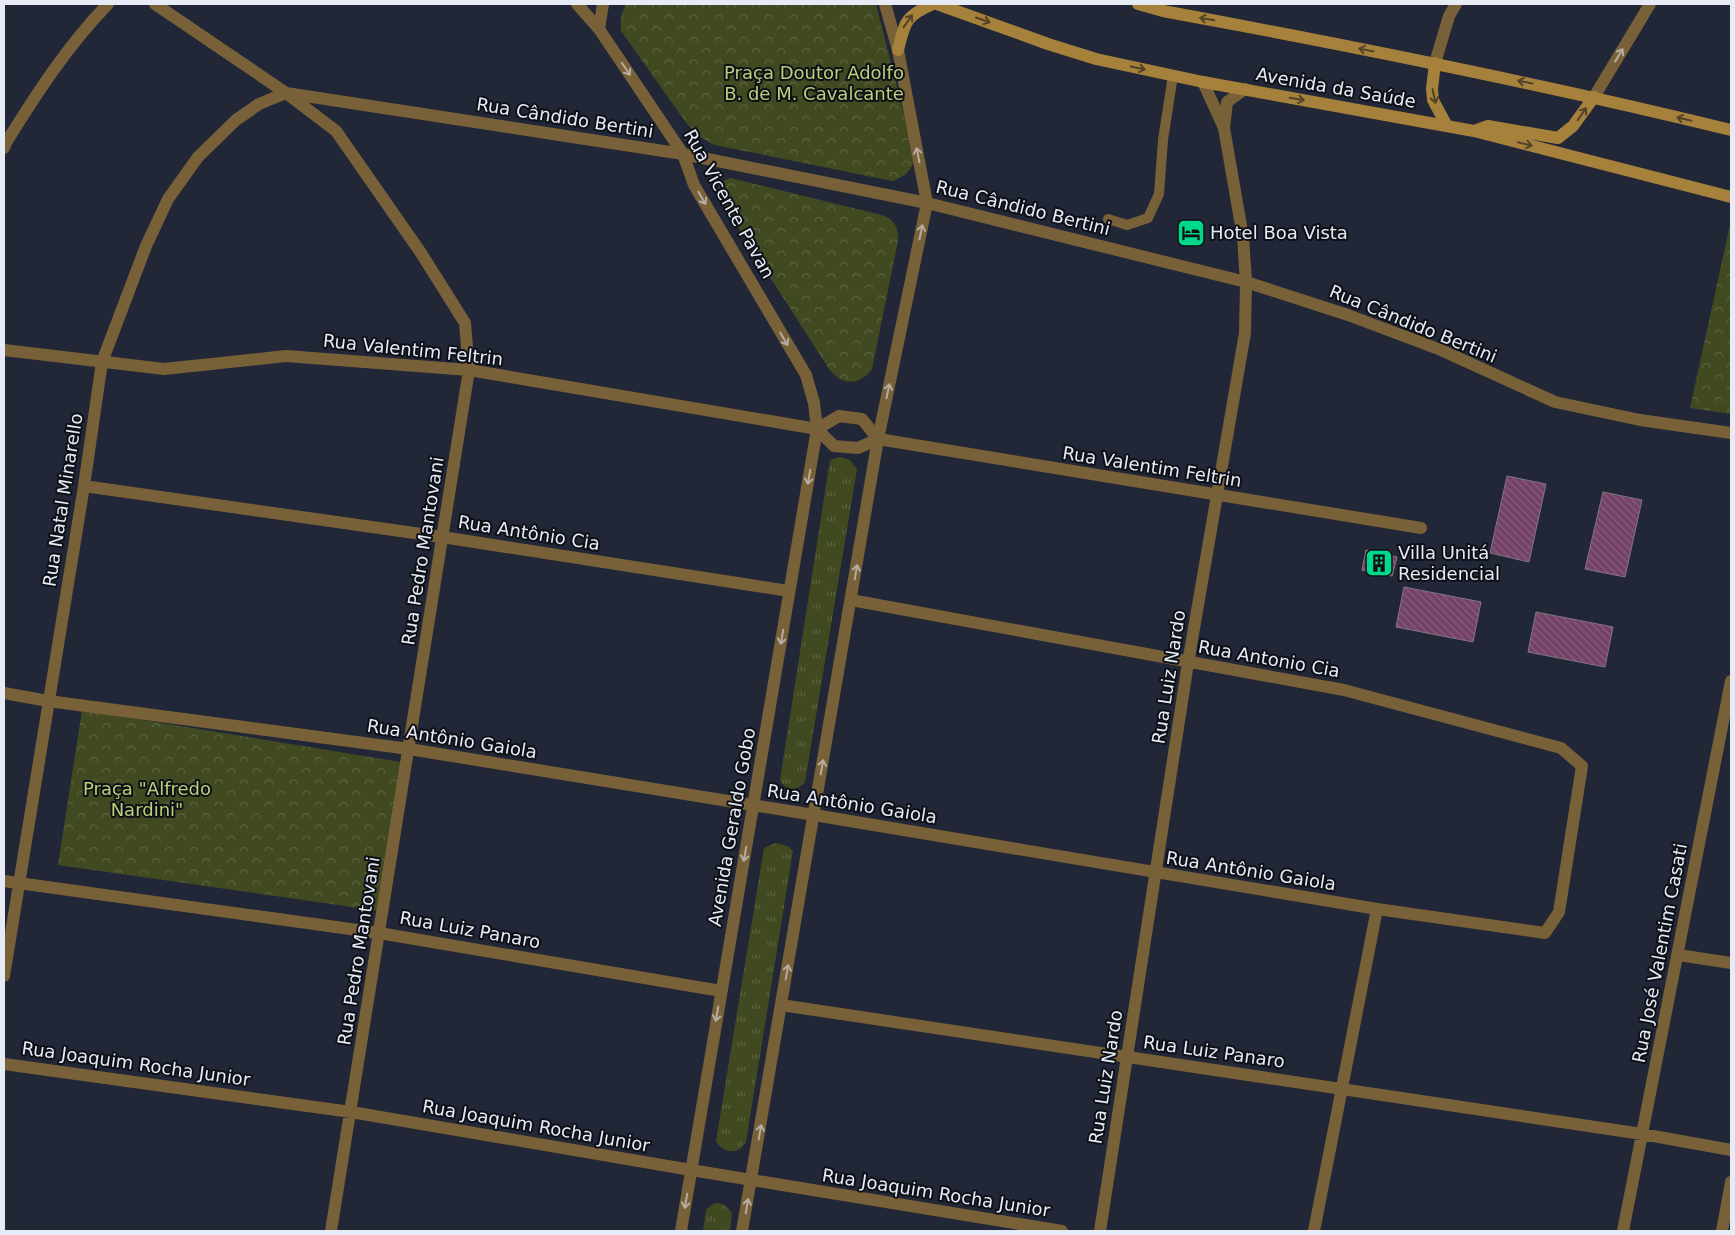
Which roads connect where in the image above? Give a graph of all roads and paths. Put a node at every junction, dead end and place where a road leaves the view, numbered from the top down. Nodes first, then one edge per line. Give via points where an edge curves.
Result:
1 (108, 4) edge
2 (156, 4) edge
3 (577, 4) edge
4 (603, 4) edge
5 (885, 4) edge
6 (933, 4) edge
7 (937, 4) edge
8 (1138, 4) edge
9 (1456, 4) edge
10 (1650, 4) edge
11 (599, 28) junction
12 (898, 50) junction
13 (1435, 63) junction
14 (1173, 75) junction
15 (1202, 82) junction
16 (1245, 89) junction
17 (286, 93) junction
18 (1594, 97) junction
19 (1447, 126) junction
20 (1224, 128) junction
21 (1731, 130) edge
22 (1474, 131) junction
23 (4, 148) edge
24 (683, 154) junction
25 (1731, 197) edge
26 (928, 203) junction
27 (1108, 219) dead end
28 (1246, 282) junction
29 (4, 350) edge
30 (102, 362) junction
31 (469, 370) junction
32 (817, 429) junction
33 (1731, 433) edge
34 (878, 438) junction
35 (84, 486) junction
36 (1218, 495) junction
37 (1421, 528) dead end
38 (442, 537) junction
39 (789, 591) junction
40 (851, 600) junction
41 (1188, 663) junction
42 (1731, 681) edge
43 (4, 693) edge
44 (48, 701) junction
45 (1729, 702) edge
46 (409, 749) junction
47 (753, 806) junction
48 (814, 815) junction
49 (1155, 872) junction
50 (4, 881) edge
51 (18, 884) junction
52 (1377, 909) junction
53 (379, 932) junction
54 (1545, 934) joint
55 (1678, 955) junction
56 (1731, 963) edge
57 (4, 976) edge
58 (721, 991) junction
59 (781, 1005) junction
60 (1126, 1057) junction
61 (4, 1064) edge
62 (1342, 1089) junction
63 (351, 1112) junction
64 (1642, 1134) junction
65 (1731, 1150) edge
66 (691, 1170) junction
67 (751, 1180) junction
68 (1731, 1182) edge
69 (331, 1231) edge
70 (681, 1231) edge
71 (742, 1231) edge
72 (1062, 1231) edge
73 (1100, 1231) edge
74 (1314, 1231) edge
75 (1623, 1231) edge
76 (1722, 1231) edge

1 - 23 street via 46,80
2 - 17 street, Rua Pedro Mantovani
3 - 11 street, Rua Vicente Pavan
4 - 11 street
5 - 12 street
12 -> 6 main road via 904,26 911,16
7 -> 14 main road, Avenida da Saúde via 1048,44
13 -> 8 main road
9 - 13 street via 1449,16
18 -> 10 street
11 -> 24 street, Rua Vicente Pavan
26 -> 12 street
18 -> 13 main road
13 -> 19 main road via 1433,100
14 - 15 main road, Avenida da Saúde
14 - 27 lane via 1159,194 1148,218 1127,225
15 - 16 main road, Avenida da Saúde
15 - 20 street, Rua Luiz Nardo
16 -> 19 main road, Avenida da Saúde
16 - 20 street, Rua Luiz Nardo via 1227,102
17 - 24 street, Rua Cândido Bertini
17 - 30 street, Rua Natal Minarello via 259,104 236,120 198,157 168,199 146,246
17 - 31 street, Rua Pedro Mantovani via 336,130 421,252 465,323
21 -> 18 main road
22 -> 18 main road via 1488,126 1558,138 1573,126
19 - 22 main road, Avenida da Saúde
20 - 28 street, Rua Luiz Nardo via 1243,237
22 -> 25 main road, Avenida da Saúde
24 - 26 street, Rua Cândido Bertini
24 -> 32 street, Rua Vicente Pavan via 694,185 806,375
26 - 28 street, Rua Cândido Bertini
34 -> 26 street
28 - 33 street, Rua Cândido Bertini via 1441,350 1555,402 1640,420
28 - 36 street, Rua Luiz Nardo via 1245,333
29 - 30 street, Rua Valentim Feltrin
30 - 31 street, Rua Valentim Feltrin via 164,369 286,356
30 - 35 street, Rua Natal Minarello
31 - 32 street, Rua Valentim Feltrin
31 - 38 street, Rua Pedro Mantovani
32 - 34 street via 834,446 858,448
32 - 34 street via 839,416 862,419
32 -> 39 street, Avenida Geraldo Gobo
34 - 36 street, Rua Valentim Feltrin
40 -> 34 street
35 - 38 street, Rua Antônio Cia
35 - 44 street, Rua Natal Minarello
36 - 37 street, Rua Valentim Feltrin
36 - 41 street, Rua Luiz Nardo
38 - 39 street, Rua Antônio Cia
38 - 46 street, Rua Pedro Mantovani
39 -> 47 street, Avenida Geraldo Gobo
40 - 41 street, Rua Antonio Cia
48 -> 40 street
41 - 49 street, Rua Luiz Nardo
41 - 54 street, Rua Antonio Cia via 1353,692 1561,748 1582,766 1559,912
42 - 45 street, Rua José Valentim Casati
43 - 44 street, Rua Antônio Gaiola
44 - 46 street, Rua Antônio Gaiola
44 - 51 street, Rua Natal Minarello
45 - 55 street, Rua José Valentim Casati
46 - 47 street, Rua Antônio Gaiola
46 - 53 street, Rua Pedro Mantovani
47 - 48 street, Rua Antônio Gaiola
47 -> 58 street, Avenida Geraldo Gobo
48 - 49 street, Rua Antônio Gaiola
59 -> 48 street
49 - 52 street, Rua Antônio Gaiola
49 - 60 street, Rua Luiz Nardo
50 - 51 street, Rua Luiz Panaro
51 - 53 street, Rua Luiz Panaro
51 - 57 street, Rua Natal Minarello
52 - 54 street, Rua Antônio Gaiola
52 - 62 street
53 - 58 street, Rua Luiz Panaro
53 - 63 street, Rua Pedro Mantovani
55 - 56 street
55 - 64 street, Rua José Valentim Casati
58 -> 66 street, Avenida Geraldo Gobo
59 - 60 street, Rua Luiz Panaro
67 -> 59 street
60 - 62 street, Rua Luiz Panaro
60 - 73 street, Rua Luiz Nardo
61 - 63 street, Rua Joaquim Rocha Junior
62 - 64 street, Rua Luiz Panaro
62 - 74 street
63 - 66 street, Rua Joaquim Rocha Junior
63 - 69 street, Rua Pedro Mantovani
64 - 65 street, Rua Luiz Panaro
64 - 75 street, Rua José Valentim Casati
66 - 67 street, Rua Joaquim Rocha Junior
66 -> 70 street, Avenida Geraldo Gobo
71 -> 67 street
67 - 72 street, Rua Joaquim Rocha Junior
68 - 76 street

